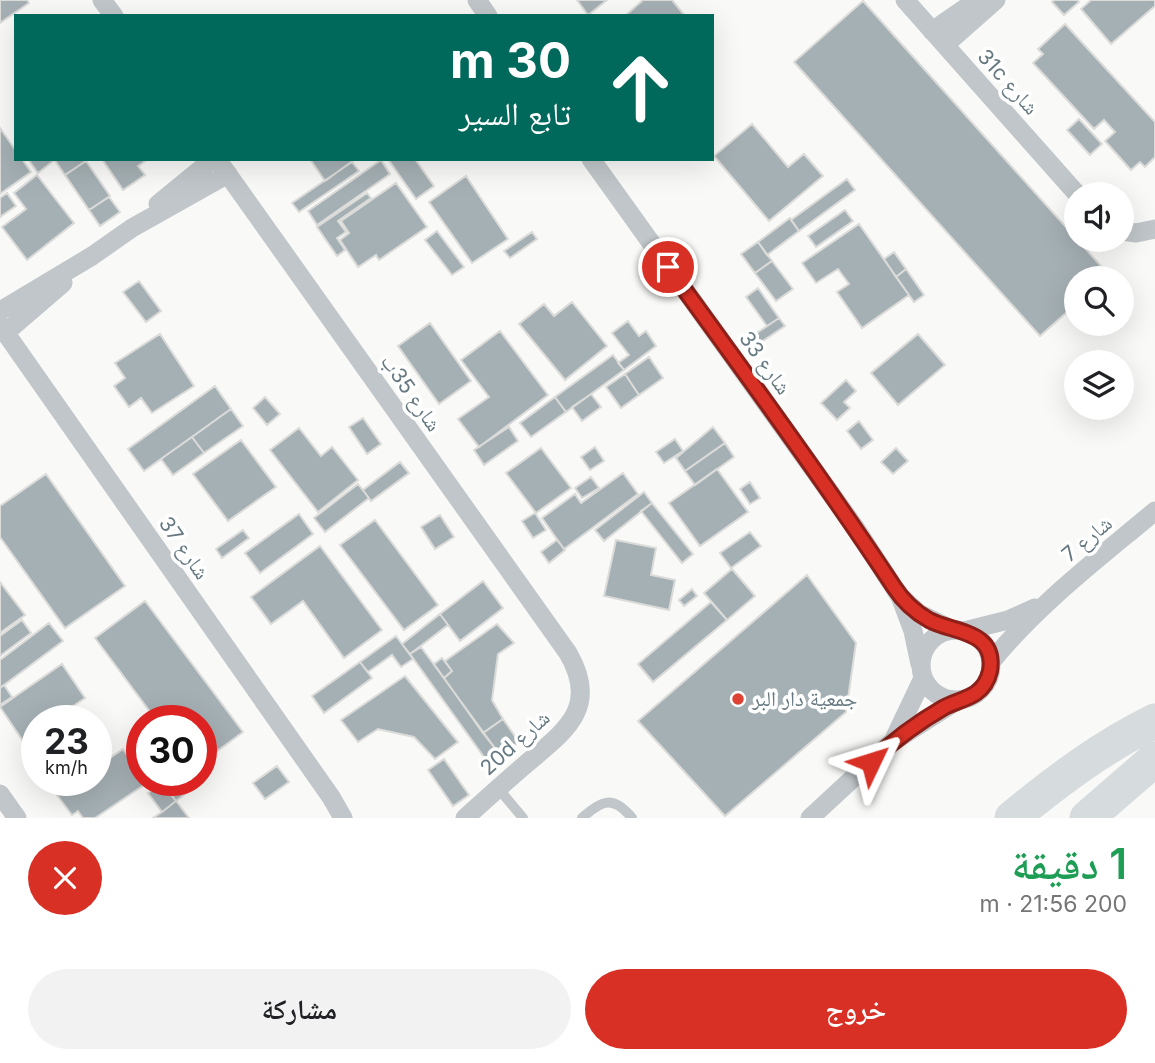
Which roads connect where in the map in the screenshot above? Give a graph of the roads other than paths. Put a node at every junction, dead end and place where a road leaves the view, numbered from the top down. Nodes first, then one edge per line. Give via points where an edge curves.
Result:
1 (905, 0) edge
2 (977, 0) edge
3 (996, 0) edge
4 (939, 38) junction
5 (592, 161) edge
6 (219, 164) edge
7 (1066, 182) edge
8 (1155, 229) edge
9 (1134, 233) edge
10 (92, 256) junction
11 (0, 311) edge
12 (3, 329) edge
13 (1155, 511) edge
14 (899, 595) junction
15 (1048, 601) junction
16 (959, 630) junction
17 (568, 653) joint
18 (990, 662) junction
19 (922, 673) junction
20 (958, 699) junction
21 (1155, 721) edge
22 (891, 743) junction
23 (1155, 759) edge
24 (498, 788) junction
25 (0, 794) edge
26 (331, 797) junction
27 (17, 818) edge
28 (343, 818) edge
29 (353, 818) edge
30 (465, 818) edge
31 (523, 818) edge
32 (582, 818) edge
33 (632, 818) edge
34 (810, 818) edge
35 (1012, 818) edge
36 (1087, 818) edge

1 - 4 street, 31c شارع
2 - 4 street
3 - 4 street
4 - 7 street, 31c شارع
5 - 14 street, شارع 33
6 - 10 street
6 - 17 street, شارع 35ب
8 - 9 street
10 - 11 street
10 - 12 street
12 - 26 street, شارع 37
13 - 15 street, شارع 7
14 - 16 street, شارع 33 via 918,613
14 - 19 street, شارع 33
15 - 16 street, شارع 7 via 1008,620
15 - 18 street, شارع 7
16 - 18 street via 982,642
16 - 19 street via 942,632 926,646
17 - 24 street, 20d شارع via 580,684 574,718
18 - 20 street via 986,683 969,697
19 - 20 street via 937,694
19 - 22 street
20 - 22 street
21 - 35 highway via 1066,774
22 - 34 street
23 - 36 highway
24 - 30 street, 20d شارع
24 - 31 lane
25 - 27 street
26 - 28 street, شارع 37
26 - 29 street, شارع 37
32 - 33 lane via 607,802 623,807

